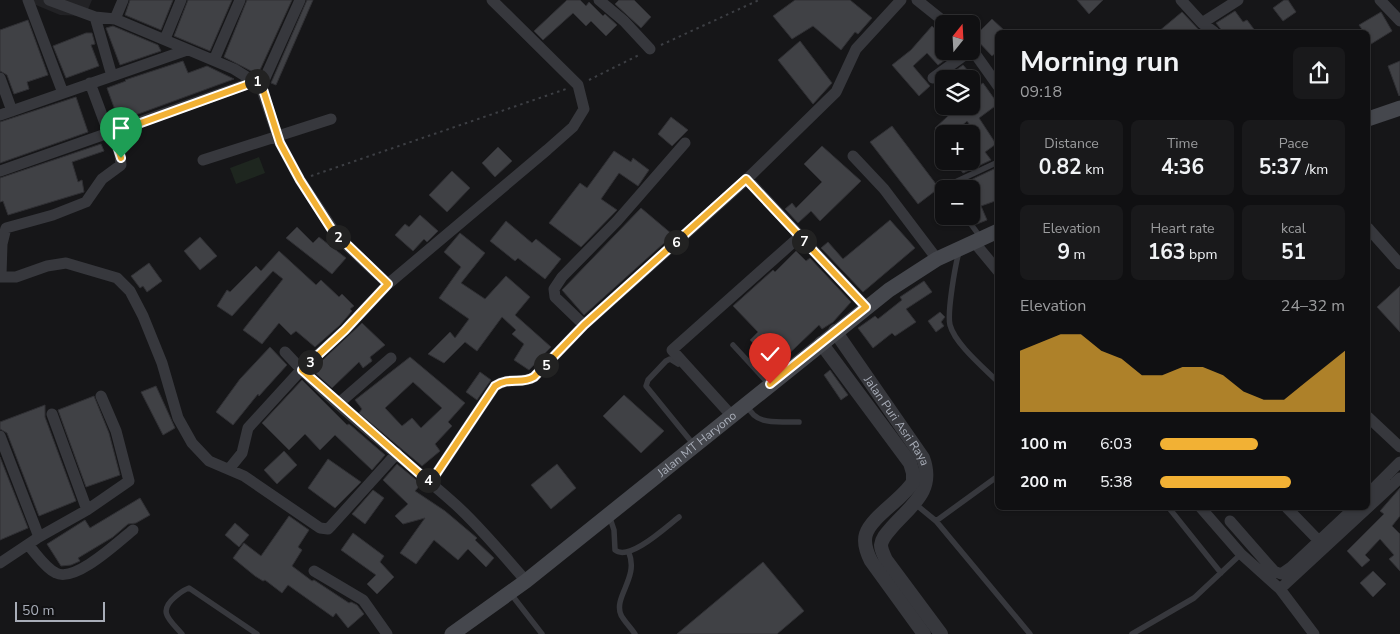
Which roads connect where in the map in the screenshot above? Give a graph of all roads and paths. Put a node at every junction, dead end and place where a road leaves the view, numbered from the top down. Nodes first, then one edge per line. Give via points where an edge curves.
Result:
1 (28, 0) edge
2 (48, 0) edge
3 (123, 0) edge
4 (182, 0) edge
5 (240, 0) edge
6 (300, 0) edge
7 (492, 0) edge
8 (599, 0) edge
9 (759, 0) edge
10 (901, 0) edge
11 (918, 0) edge
12 (1181, 0) edge
13 (1238, 0) edge
14 (1380, 0) edge
15 (75, 4) edge
16 (936, 15) edge
17 (95, 17) junction
18 (115, 18) junction
19 (1400, 21) edge
20 (1202, 24) junction
21 (1211, 30) edge
22 (165, 39) junction
23 (650, 49) junction
24 (187, 50) junction
25 (214, 60) junction
26 (957, 60) edge
27 (978, 60) edge
28 (112, 76) junction
29 (0, 78) edge
30 (933, 78) dead end
31 (257, 81) junction
32 (995, 82) edge
33 (90, 83) junction
34 (578, 85) junction
35 (63, 93) junction
36 (1400, 108) edge
37 (12, 111) junction
38 (0, 115) edge
39 (1370, 118) edge
40 (331, 119) dead end
41 (111, 133) junction
42 (278, 135) junction
43 (685, 143) dead end
44 (853, 156) dead end
45 (203, 160) dead end
46 (995, 163) edge
47 (0, 171) edge
48 (746, 179) junction
49 (300, 180) junction
50 (959, 180) edge
51 (968, 225) edge
52 (1370, 230) edge
53 (995, 232) edge
54 (800, 237) junction
55 (972, 242) junction
56 (937, 260) junction
57 (1400, 264) edge
58 (995, 268) edge
59 (1, 274) edge
60 (388, 284) junction
61 (866, 307) junction
62 (584, 325) junction
63 (835, 331) junction
64 (821, 343) junction
65 (733, 345) dead end
66 (284, 352) dead end
67 (391, 358) dead end
68 (860, 369) junction
69 (302, 370) junction
70 (847, 378) junction
71 (995, 379) edge
72 (770, 384) junction
73 (102, 396) dead end
74 (747, 403) junction
75 (338, 404) junction
76 (52, 414) dead end
77 (729, 417) junction
78 (1370, 419) edge
79 (799, 422) dead end
80 (0, 436) edge
81 (694, 445) junction
82 (1400, 448) edge
83 (397, 453) junction
84 (1400, 462) edge
85 (229, 469) junction
86 (995, 478) edge
87 (1400, 478) edge
88 (430, 483) junction
89 (1370, 494) edge
90 (913, 503) junction
91 (88, 510) junction
92 (1171, 510) edge
93 (1203, 510) edge
94 (1289, 510) edge
95 (1359, 510) edge
96 (1359, 510) edge
97 (609, 514) junction
98 (679, 517) dead end
99 (936, 521) junction
100 (1230, 521) dead end
101 (132, 530) dead end
102 (39, 537) junction
103 (1319, 541) junction
104 (28, 545) junction
105 (629, 553) junction
106 (1241, 554) junction
107 (0, 562) edge
108 (314, 570) dead end
109 (1221, 572) junction
110 (526, 581) junction
111 (1280, 589) junction
112 (510, 593) junction
113 (904, 594) junction
114 (182, 634) edge
115 (257, 634) edge
116 (387, 634) edge
117 (452, 634) edge
118 (542, 634) edge
119 (635, 634) edge
120 (924, 634) edge
121 (941, 634) edge
122 (1030, 634) edge
123 (1132, 634) edge
124 (1314, 634) edge

1 - 35 street
2 - 15 street
3 - 18 street
4 - 22 street
5 - 25 street
6 - 31 street via 267,76
7 - 34 street
8 - 23 street
9 - 23 path
10 - 48 street via 856,49 836,92
11 - 16 street
12 - 20 street
13 - 20 street
14 - 19 street
15 - 17 street
17 - 18 street
17 - 28 street
18 - 22 street
20 - 21 street
22 - 24 street
23 - 34 path
24 - 25 street
24 - 28 street
25 - 31 street
26 - 30 street
27 - 32 street
28 - 33 street
29 - 37 street
31 - 41 street
31 - 42 street
33 - 35 street
33 - 41 street
34 - 49 path
34 - 60 street via 584,109 573,126
35 - 37 street
36 - 39 main road
37 - 38 street
40 - 42 street
41 - 47 street
41 - 59 street via 121,165 102,178 86,202 6,228
42 - 45 street
42 - 49 street
43 - 62 street via 554,289 555,297
44 - 56 street via 884,189
46 - 50 lane
48 - 54 street
48 - 62 street
49 - 60 street via 332,230
51 - 55 lane
52 - 57 street
53 - 55 main road, Jalan MT Haryono
54 - 61 street
54 - 77 street via 672,350
55 - 56 main road, Jalan MT Haryono
55 - 58 street
55 - 71 lane via 953,275 949,311 951,327 960,342
56 - 61 main road, Jalan MT Haryono
59 - 85 street via 16,277 66,262 109,274 124,285 136,300 149,331 186,433 209,462
60 - 69 street
61 - 63 main road, Jalan MT Haryono
62 - 88 street via 534,377 527,381 503,381 495,386
63 - 64 main road, Jalan MT Haryono
63 - 68 street, Jalan Puri Asri Raya
64 - 70 street, Jalan Puri Asri Raya
64 - 72 main road, Jalan MT Haryono
65 - 72 lane
66 - 69 street
67 - 75 street
68 - 70 street
68 - 90 street, Jalan Puri Asri Raya via 923,458 928,471 927,482
69 - 75 street
69 - 85 street via 248,428 242,453
70 - 113 street, Jalan Puri Asri Raya via 910,463 913,474 909,488 871,526 865,547 871,561
72 - 74 main road, Jalan MT Haryono
73 - 91 street via 130,479
74 - 77 main road, Jalan MT Haryono
74 - 79 lane via 752,415 759,419
75 - 83 street
76 - 91 street
77 - 81 main road, Jalan MT Haryono
77 - 81 lane via 676,361 666,360 646,386
78 - 82 street
80 - 102 street
81 - 97 main road, Jalan MT Haryono
83 - 85 street via 328,529 315,526
83 - 88 street
84 - 89 street
86 - 99 lane
87 - 89 street
88 - 110 street via 479,527
90 - 99 lane
90 - 113 street, Jalan Puri Asri Raya via 883,537 881,547
91 - 102 street
92 - 109 lane
93 - 106 street
94 - 103 street
95 - 103 street
96 - 111 street
97 - 105 lane via 615,550
97 - 110 main road, Jalan MT Haryono
98 - 105 lane
99 - 122 lane
100 - 103 street via 1278,574 1284,573
101 - 104 street via 85,568 67,574 53,572
102 - 104 street
104 - 107 street
105 - 119 lane via 633,562 632,572 619,604 620,614
106 - 109 lane
106 - 111 street
108 - 116 street via 363,600
109 - 123 lane via 1194,598
110 - 112 main road, Jalan MT Haryono
111 - 124 street
112 - 117 main road, Jalan MT Haryono
112 - 118 lane
113 - 120 street, Jalan Puri Asri Raya
113 - 121 street, Jalan Puri Asri Raya
114 - 115 lane via 165,608 189,588

